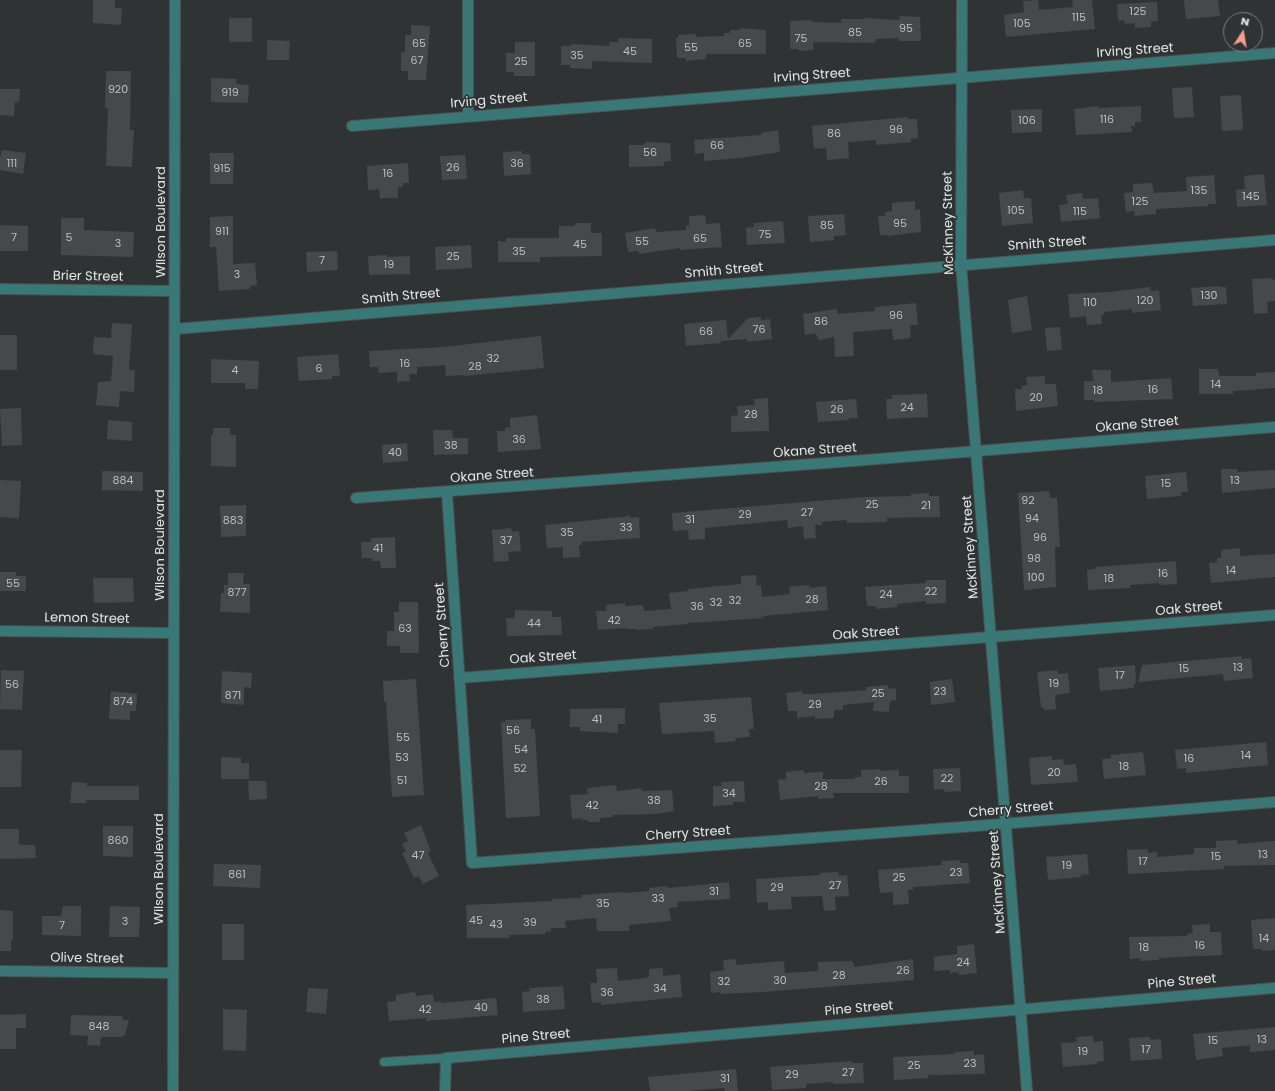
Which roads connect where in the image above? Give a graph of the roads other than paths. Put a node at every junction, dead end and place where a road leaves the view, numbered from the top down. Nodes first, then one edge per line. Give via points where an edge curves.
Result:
1 (175, 0) edge
2 (468, 0) edge
3 (962, 0) edge
4 (1275, 53) edge
5 (961, 77) junction
6 (468, 116) junction
7 (352, 126) dead end
8 (1275, 240) edge
9 (961, 264) junction
10 (0, 289) edge
11 (175, 291) junction
12 (175, 329) junction
13 (1275, 427) edge
14 (976, 451) junction
15 (447, 493) junction
16 (356, 498) dead end
17 (1275, 615) edge
18 (0, 631) edge
19 (174, 633) junction
20 (991, 638) junction
21 (459, 678) junction
22 (1275, 802) edge
23 (1007, 823) junction
24 (0, 971) edge
25 (173, 973) junction
26 (1275, 988) edge
27 (1020, 1008) junction
28 (446, 1058) junction
29 (384, 1062) dead end
30 (173, 1091) edge
31 (445, 1091) edge
32 (1027, 1091) edge

1 - 11 street, Wilson Boulevard
2 - 6 street
3 - 5 street, McKinney Street
4 - 5 street, Irving Street
5 - 6 street, Irving Street
5 - 9 street, McKinney Street
6 - 7 street, Irving Street
8 - 9 street, Smith Street
9 - 12 street, Smith Street
9 - 14 street, McKinney Street
10 - 11 street, Brier Street
11 - 12 street, Wilson Boulevard
12 - 19 street, Wilson Boulevard
13 - 14 street, Okane Street
14 - 15 street, Okane Street
14 - 20 street, McKinney Street
15 - 16 street, Okane Street
15 - 21 street, Cherry Street
17 - 20 street, Oak Street
18 - 19 street, Lemon Street
19 - 25 street, Wilson Boulevard
20 - 21 street, Oak Street
20 - 23 street, McKinney Street
21 - 23 street, Cherry Street via 472,863
22 - 23 street, Cherry Street
23 - 27 street, McKinney Street
24 - 25 street, Olive Street
25 - 30 street, Wilson Boulevard
26 - 27 street, Pine Street
27 - 28 street, Pine Street
27 - 32 street, McKinney Street
28 - 29 lane
28 - 31 street

